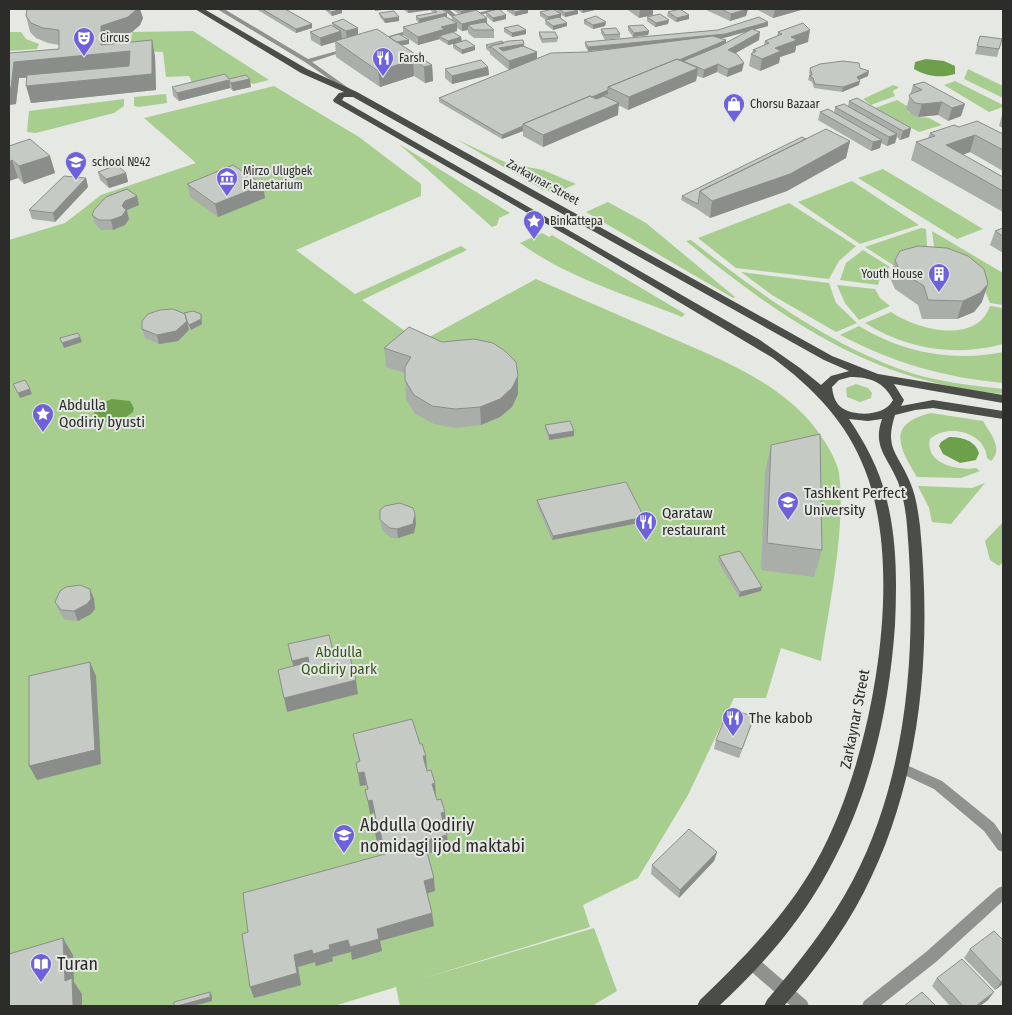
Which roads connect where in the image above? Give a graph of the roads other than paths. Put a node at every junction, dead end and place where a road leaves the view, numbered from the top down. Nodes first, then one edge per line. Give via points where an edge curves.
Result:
1 (199, 9) edge
2 (220, 9) edge
3 (446, 9) edge
4 (499, 9) edge
5 (457, 19) junction
6 (447, 22) edge
7 (424, 28) edge
8 (370, 43) edge
9 (361, 45) edge
10 (307, 61) junction
11 (354, 94) junction
12 (874, 377) junction
13 (1003, 399) edge
14 (830, 402) junction
15 (890, 413) junction
16 (1003, 415) edge
17 (902, 768) junction
18 (1003, 846) edge
19 (1003, 892) edge
20 (752, 963) junction
21 (786, 991) junction
22 (706, 1006) edge
23 (773, 1006) edge
24 (802, 1006) edge
25 (869, 1006) edge

1 - 11 main road, Zarkaynar Street via 304,71
2 - 10 street
3 - 5 street
4 - 5 street
5 - 6 street
7 - 8 street
9 - 10 street
10 - 11 street
11 - 12 main road, Zarkaynar Street via 748,315 828,358
11 - 14 main road, Zarkaynar Street via 342,95 337,100 540,214 752,342 792,369
12 - 13 main road, Zarkaynar Street
12 - 14 main road, Zarkaynar Street via 850,374 835,378 826,386
12 - 15 main road, Zarkaynar Street via 888,384 896,394 897,404
14 - 15 main road, Zarkaynar Street via 843,412 860,417 877,418
14 - 20 main road, Zarkaynar Street via 864,455 880,499 889,585 880,692 863,773 836,840 805,898
15 - 16 main road, Zarkaynar Street via 933,404
15 - 17 main road, Zarkaynar Street via 884,439 908,499 918,593 913,690
17 - 18 street via 938,785 989,827
17 - 21 main road, Zarkaynar Street via 888,817 855,892 824,942
19 - 25 street via 931,957
20 - 21 street
20 - 22 main road, Zarkaynar Street
21 - 23 main road, Zarkaynar Street
21 - 24 street

